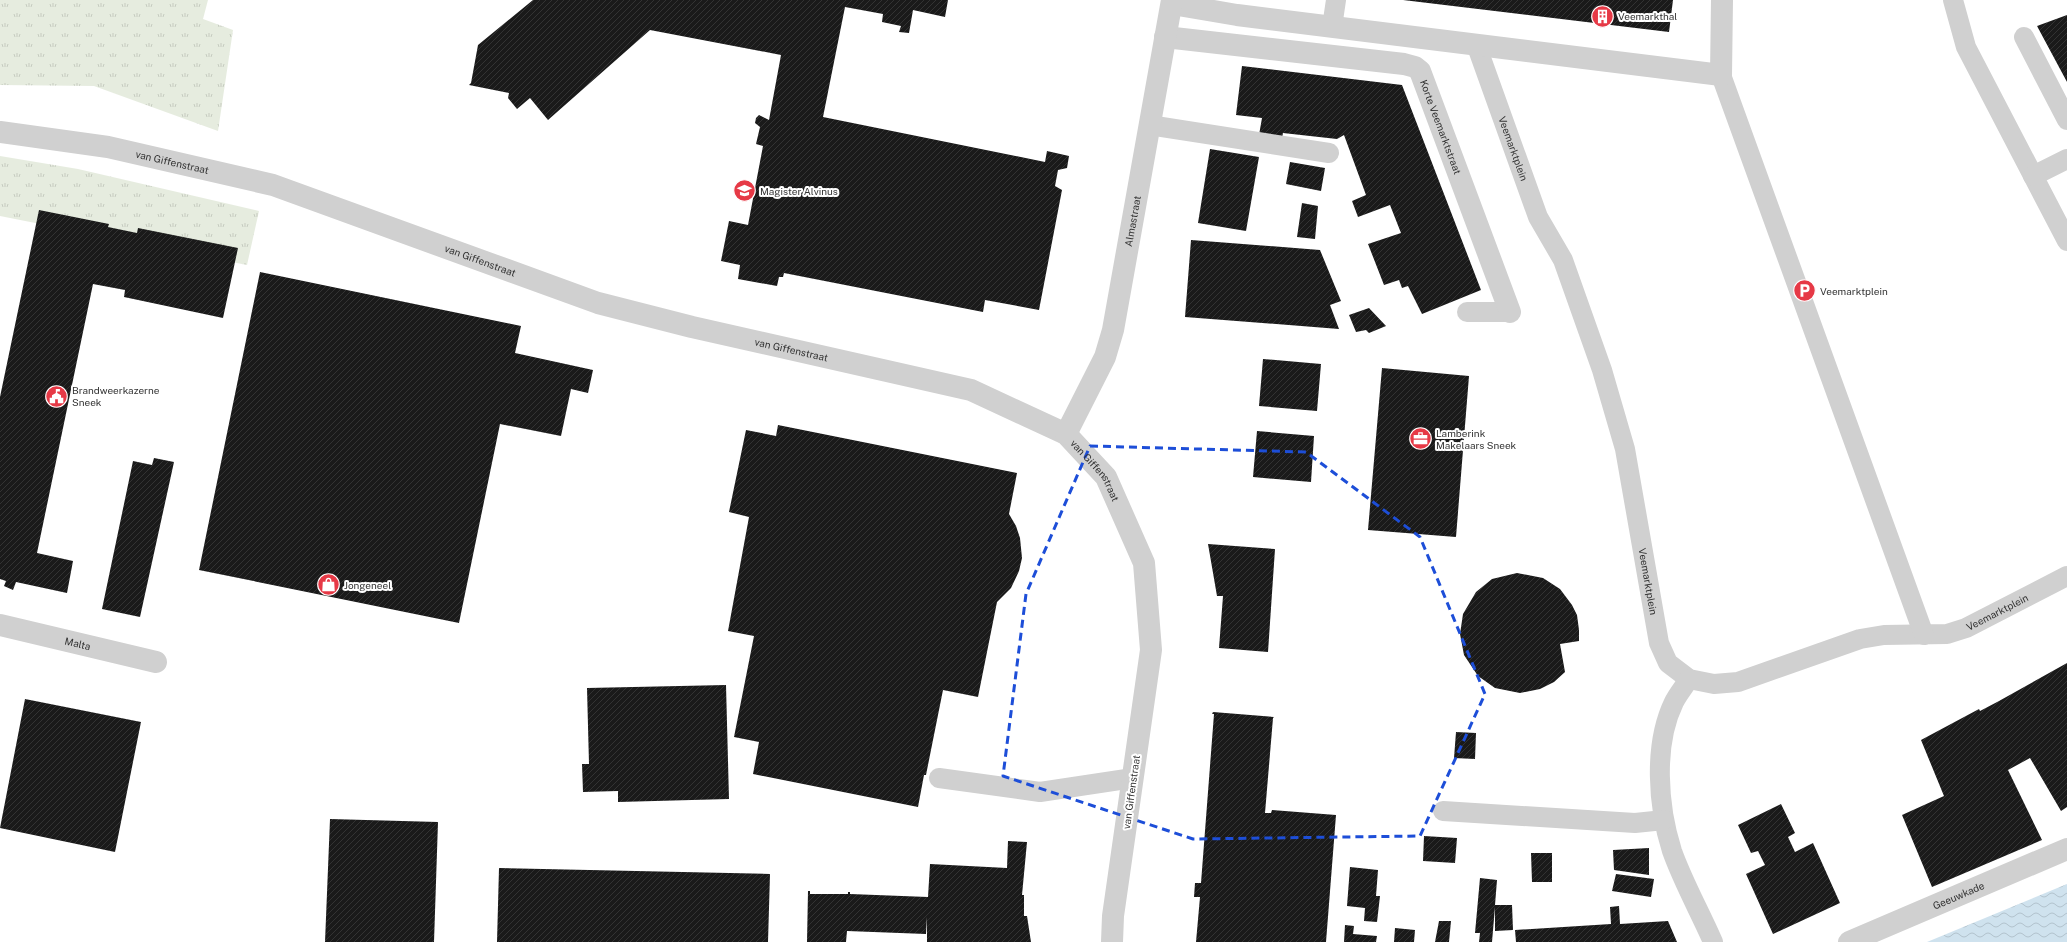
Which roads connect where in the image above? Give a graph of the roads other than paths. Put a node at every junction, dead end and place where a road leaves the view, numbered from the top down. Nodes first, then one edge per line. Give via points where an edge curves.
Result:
1 (1336, 0) edge
2 (1722, 0) edge
3 (1953, 0) edge
4 (1172, 2) edge
5 (1332, 27) junction
6 (1165, 37) junction
7 (2024, 37) dead end
8 (1476, 44) junction
9 (1721, 75) junction
10 (2067, 120) edge
11 (1149, 125) junction
12 (0, 132) edge
13 (1329, 153) dead end
14 (2067, 159) edge
15 (2033, 176) junction
16 (2067, 241) edge
17 (1467, 312) dead end
18 (1510, 312) joint
19 (1066, 434) junction
20 (2067, 576) edge
21 (0, 625) edge
22 (1924, 635) junction
23 (156, 662) dead end
24 (1688, 679) junction
25 (939, 778) dead end
26 (1133, 778) junction
27 (1443, 811) dead end
28 (1664, 820) junction
29 (2067, 850) edge
30 (1112, 942) edge
31 (1713, 942) edge
32 (1849, 942) edge

1 - 5 lane
2 - 9 street
3 - 15 lane via 1966,47
4 - 5 street via 1237,15
4 - 6 street, Almastraat
5 - 8 street
6 - 11 street, Almastraat
6 - 18 street, Korte Veemarktstraat via 1415,67 1420,71
7 - 10 lane
8 - 9 street
8 - 24 lane, Veemarktplein via 1538,217 1563,260 1602,370 1625,448 1659,644 1668,663
9 - 22 lane
11 - 13 lane
11 - 19 street, Almastraat via 1113,330 1105,357
12 - 19 street, van Giffenstraat via 108,147 273,185 598,303 692,327 971,390
14 - 15 lane
15 - 16 lane
17 - 18 lane
19 - 26 street, van Giffenstraat via 1106,477 1144,563 1151,650
20 - 22 lane, Veemarktplein via 1966,628 1946,634
21 - 23 street, Malta
22 - 24 lane, Veemarktplein via 1884,635 1860,639 1738,682 1714,684
24 - 28 lane via 1674,702 1660,750
25 - 26 lane via 1040,792
26 - 30 street, van Giffenstraat via 1113,916
27 - 28 lane via 1635,823
28 - 31 lane via 1672,852
29 - 32 street, Geeuwkade

